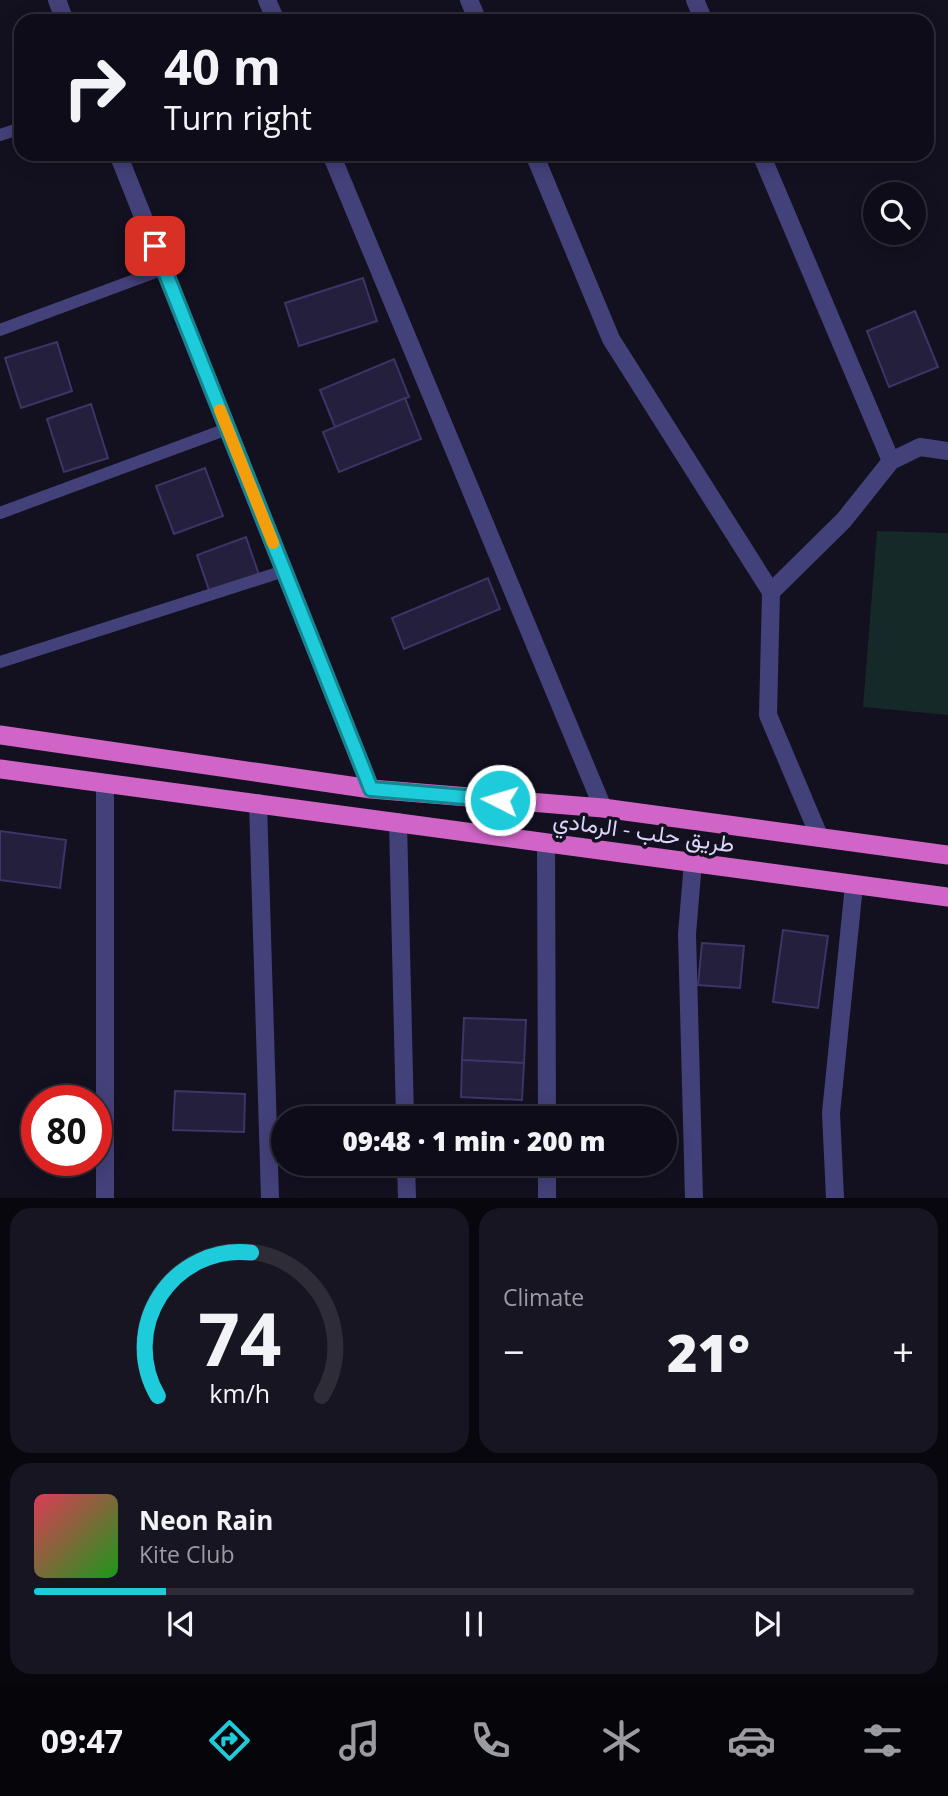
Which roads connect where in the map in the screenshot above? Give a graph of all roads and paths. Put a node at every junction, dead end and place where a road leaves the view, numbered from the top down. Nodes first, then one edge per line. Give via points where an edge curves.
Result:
1 (121, 161) edge
2 (334, 161) edge
3 (537, 161) edge
4 (764, 161) edge
5 (164, 269) junction
6 (0, 330) edge
7 (228, 429) junction
8 (948, 451) edge
9 (891, 461) junction
10 (0, 513) edge
11 (284, 571) junction
12 (771, 592) junction
13 (0, 662) edge
14 (0, 735) edge
15 (0, 769) edge
16 (105, 783) junction
17 (371, 789) junction
18 (258, 803) junction
19 (603, 808) junction
20 (398, 822) junction
21 (820, 838) junction
22 (546, 843) junction
23 (948, 855) edge
24 (693, 862) junction
25 (854, 885) junction
26 (948, 897) edge
27 (405, 1106) edge
28 (547, 1106) edge
29 (406, 1176) edge
30 (547, 1176) edge
31 (105, 1198) edge
32 (270, 1198) edge
33 (407, 1198) edge
34 (547, 1198) edge
35 (694, 1198) edge
36 (835, 1198) edge

1 - 5 street
2 - 19 street
3 - 12 street via 611,339
4 - 9 street
5 - 6 lane
5 - 7 street
7 - 10 lane
7 - 11 street
8 - 9 street via 920,447
9 - 12 street via 844,520
11 - 13 lane
11 - 17 street
12 - 21 street via 768,715
14 - 17 highway, طريق حلب - الرمادي
15 - 16 highway, طريق حلب - الرمادي
16 - 18 highway, طريق حلب - الرمادي
16 - 31 street
17 - 19 highway, طريق حلب - الرمادي
18 - 20 highway, طريق حلب - الرمادي
18 - 32 street
19 - 21 highway, طريق حلب - الرمادي
20 - 22 highway, طريق حلب - الرمادي
20 - 27 street
21 - 23 highway, طريق حلب - الرمادي
22 - 24 highway, طريق حلب - الرمادي
22 - 28 street
24 - 25 highway, طريق حلب - الرمادي
24 - 35 street via 687,934
25 - 26 highway, طريق حلب - الرمادي
25 - 36 street via 831,1113
29 - 33 street
30 - 34 street

